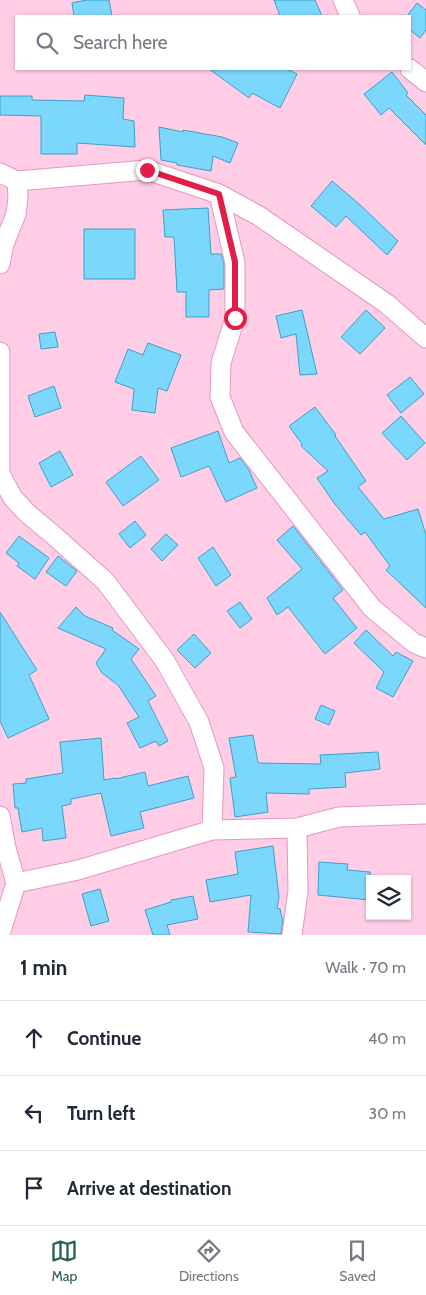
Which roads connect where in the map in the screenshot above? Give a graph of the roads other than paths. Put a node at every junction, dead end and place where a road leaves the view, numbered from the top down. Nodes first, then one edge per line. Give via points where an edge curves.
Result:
1 (343, 0) edge
2 (350, 15) edge
3 (411, 70) edge
4 (426, 82) edge
5 (8, 177) edge
6 (219, 194) junction
7 (0, 264) edge
8 (426, 338) edge
9 (0, 352) edge
10 (426, 648) edge
11 (426, 814) edge
12 (0, 816) edge
13 (297, 828) junction
14 (212, 830) junction
15 (16, 883) junction
16 (0, 934) edge
17 (292, 935) edge

1 - 2 street
3 - 4 street
5 - 6 street via 147,170
5 - 7 street via 18,198
6 - 8 street via 259,216 387,304
6 - 10 street via 235,262 235,318 221,363 220,397 234,432 372,608 414,643
9 - 14 street via 0,474 23,509 105,581 165,661 199,722 214,768
11 - 13 street via 339,817
12 - 15 street
13 - 14 street
13 - 17 street via 298,891
14 - 15 street via 78,870
15 - 16 street

